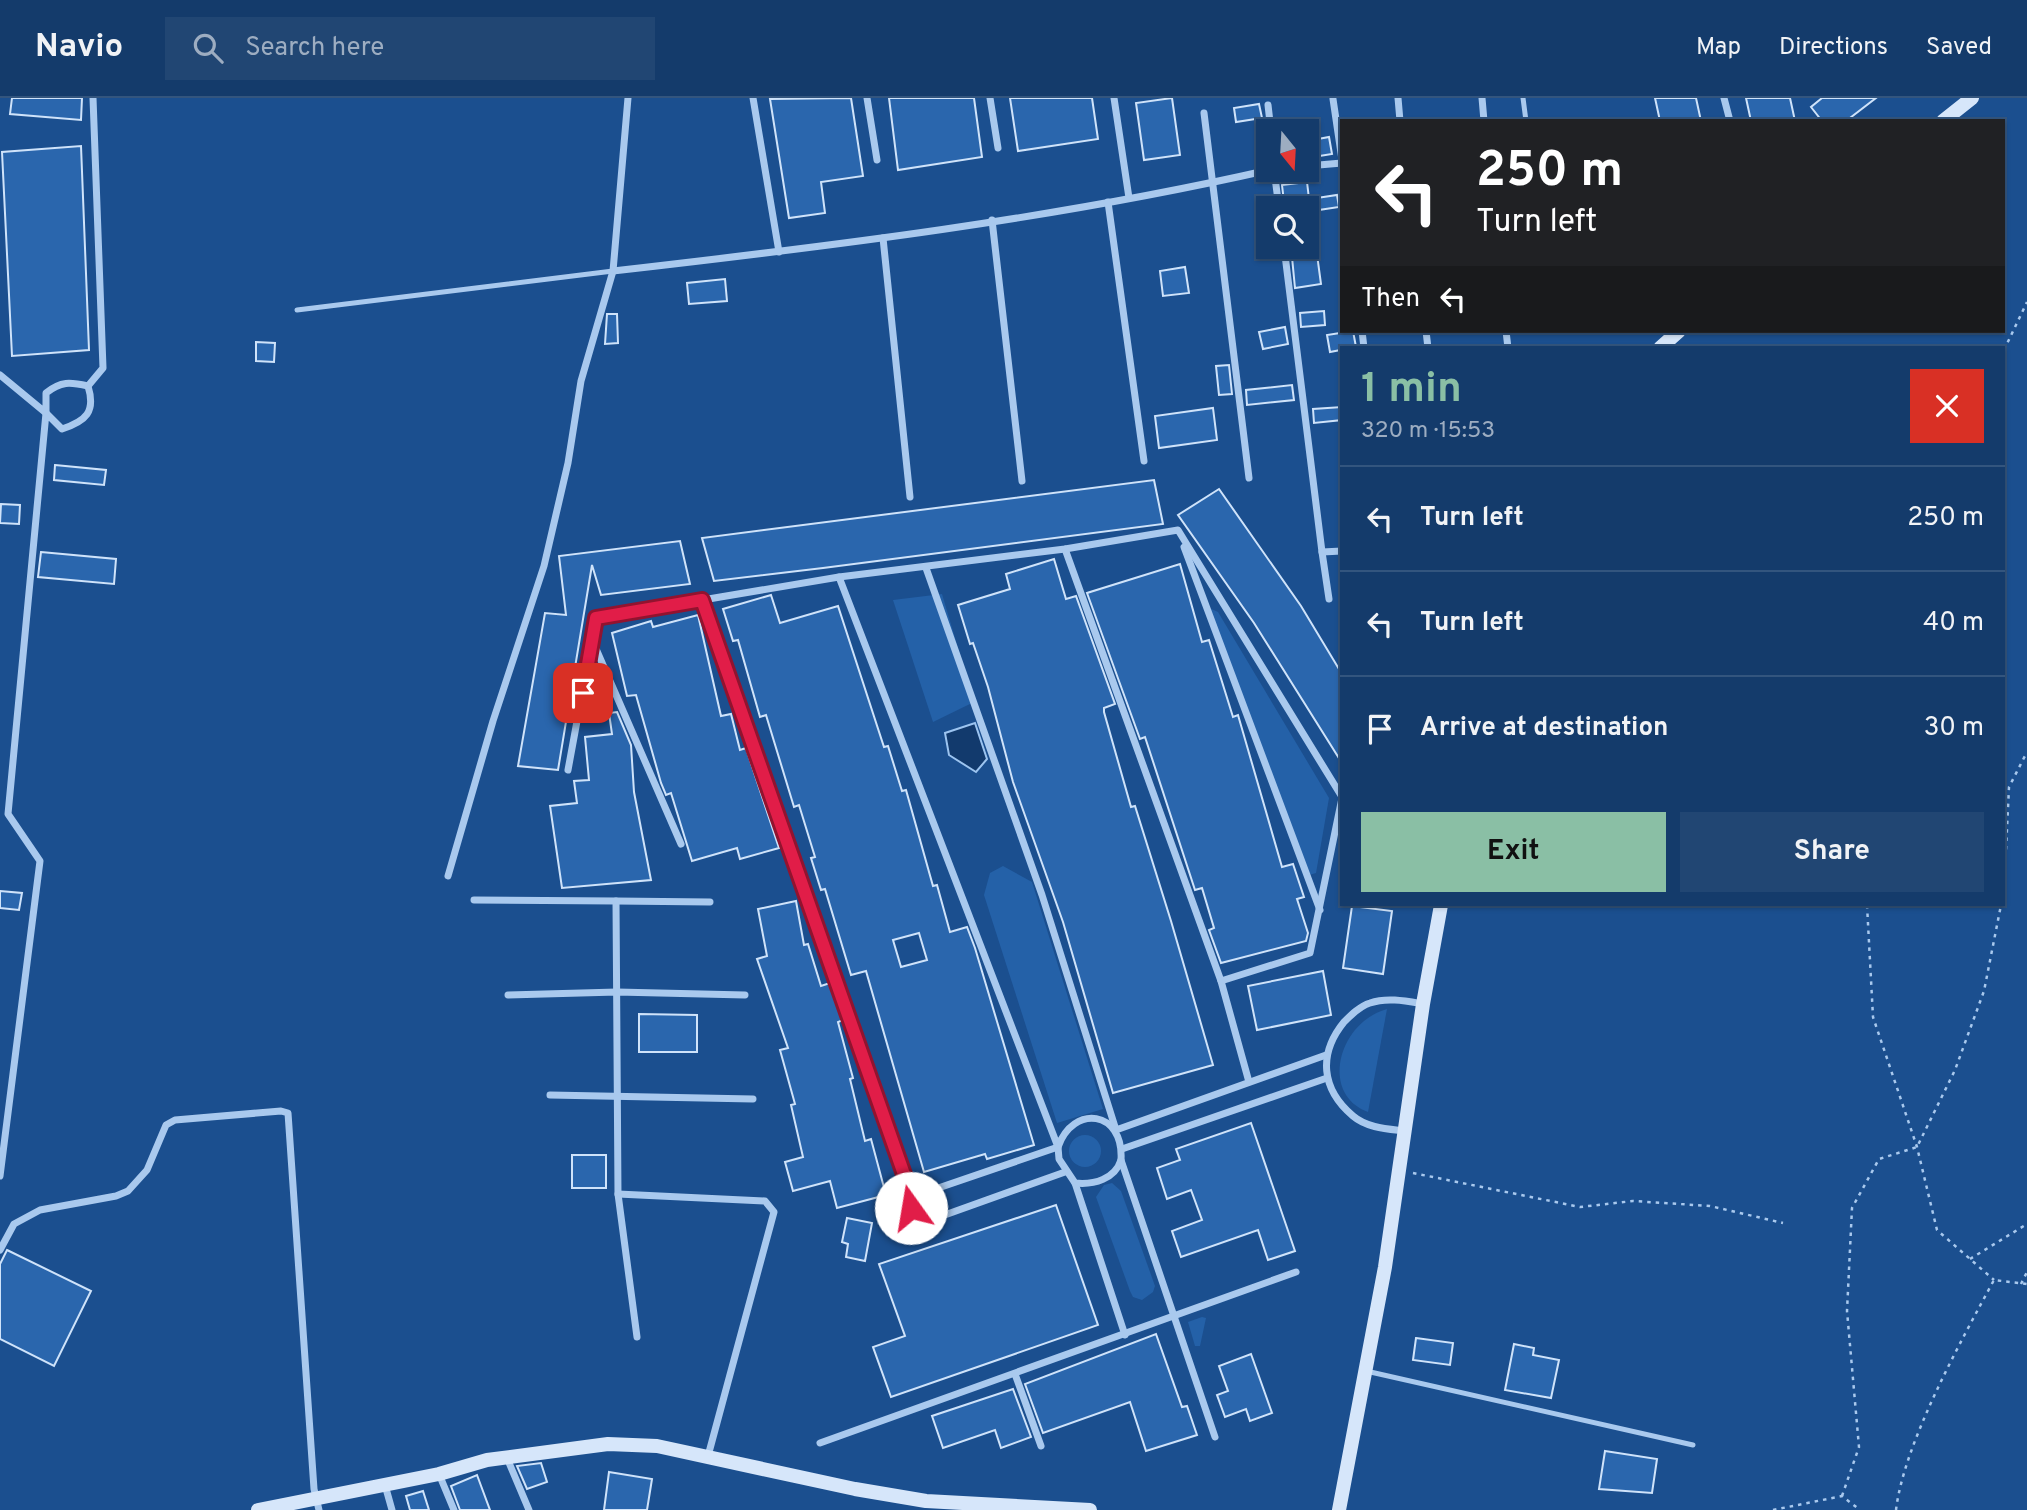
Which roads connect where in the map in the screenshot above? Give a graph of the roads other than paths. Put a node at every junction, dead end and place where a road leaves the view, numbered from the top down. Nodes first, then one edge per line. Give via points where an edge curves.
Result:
1 (93, 98) edge
2 (628, 98) edge
3 (753, 98) edge
4 (867, 98) edge
5 (990, 98) edge
6 (1114, 98) edge
7 (1398, 98) edge
8 (1482, 98) edge
9 (1523, 98) edge
10 (1724, 98) edge
11 (1972, 98) edge
12 (1334, 99) edge
13 (1268, 105) dead end
14 (1204, 113) dead end
15 (1269, 119) edge
16 (1400, 119) edge
17 (1484, 119) edge
18 (1525, 119) edge
19 (1729, 119) edge
20 (1946, 119) edge
21 (1340, 146) edge
22 (998, 148) dead end
23 (877, 160) dead end
24 (1340, 161) edge
25 (1320, 164) edge
26 (1256, 173) edge
27 (1214, 182) junction
28 (1129, 198) junction
29 (1108, 202) junction
30 (992, 220) junction
31 (883, 238) junction
32 (779, 252) junction
33 (1285, 259) edge
34 (613, 271) junction
35 (297, 310) dead end
36 (1677, 333) edge
37 (1662, 346) edge
38 (0, 375) edge
39 (88, 386) junction
40 (46, 413) junction
41 (1144, 461) dead end
42 (1249, 478) dead end
43 (1022, 481) dead end
44 (910, 497) dead end
45 (1178, 530) junction
46 (1065, 549) junction
47 (1340, 551) edge
48 (1322, 552) junction
49 (926, 568) junction
50 (839, 577) junction
51 (1329, 599) dead end
52 (702, 600) junction
53 (593, 642) junction
54 (568, 770) dead end
55 (1340, 795) edge
56 (1340, 808) edge
57 (8, 814) junction
58 (0, 819) edge
59 (681, 844) dead end
60 (448, 876) dead end
61 (474, 900) dead end
62 (616, 901) junction
63 (710, 902) dead end
64 (1441, 906) edge
65 (1320, 911) junction
66 (1221, 981) junction
67 (617, 992) junction
68 (508, 995) dead end
69 (745, 995) dead end
70 (1423, 1004) junction
71 (1326, 1055) junction
72 (1327, 1078) junction
73 (1249, 1082) junction
74 (550, 1095) dead end
75 (618, 1096) junction
76 (753, 1099) dead end
77 (1116, 1130) junction
78 (1405, 1131) junction
79 (1058, 1147) junction
80 (1122, 1149) junction
81 (1121, 1160) junction
82 (1065, 1172) junction
83 (0, 1176) edge
84 (1075, 1184) junction
85 (618, 1194) junction
86 (912, 1197) junction
87 (0, 1250) edge
88 (1296, 1272) dead end
89 (1175, 1317) junction
90 (1125, 1335) junction
91 (637, 1337) dead end
92 (1366, 1371) junction
93 (1015, 1374) junction
94 (1214, 1437) dead end
95 (820, 1443) dead end
96 (1693, 1444) dead end
97 (1041, 1446) dead end
98 (708, 1456) junction
99 (507, 1457) junction
100 (439, 1474) junction
101 (385, 1484) junction
102 (317, 1504) edge
103 (258, 1510) edge
104 (392, 1510) edge
105 (454, 1510) edge
106 (529, 1510) edge
107 (1090, 1510) edge
108 (1339, 1510) edge

1 - 39 street via 103,368
2 - 34 street
3 - 32 street
4 - 23 street
5 - 22 street
6 - 28 street
7 - 16 street
8 - 17 street
9 - 18 lane
10 - 19 street
11 - 20 street
12 - 21 street
13 - 15 street
14 - 27 street
24 - 25 street
26 - 27 street
27 - 28 street
27 - 42 street
28 - 29 street
29 - 30 street
29 - 41 street
30 - 31 street
30 - 43 street
31 - 32 street
31 - 44 street
32 - 34 street
33 - 48 street
34 - 35 lane
34 - 60 street via 581,382 544,566
36 - 37 street
38 - 40 street
39 - 40 street via 57,384 46,393
39 - 40 street via 90,413 79,423 62,429
40 - 57 street
45 - 46 street
45 - 55 street
45 - 65 street
46 - 49 street
46 - 66 street
47 - 48 street
48 - 51 street
49 - 50 street
49 - 77 street via 1042,895
50 - 52 street
50 - 79 street
52 - 53 street via 596,618
52 - 86 street
53 - 54 street
53 - 59 street
56 - 65 street
57 - 58 street
57 - 83 street via 40,861
61 - 62 street
62 - 63 street
62 - 67 street
64 - 70 street
65 - 66 street via 1310,953
66 - 73 street
67 - 68 street
67 - 69 street
67 - 75 street
70 - 71 street via 1387,999 1368,1003 1336,1033
70 - 78 street
71 - 72 street
71 - 73 street
72 - 78 street via 1355,1118 1374,1127
72 - 80 street
73 - 77 street
74 - 75 street
75 - 76 street
75 - 85 street
77 - 79 street via 1109,1122 1088,1119 1069,1129
77 - 80 street
78 - 92 street
79 - 82 street
79 - 86 street
80 - 81 street
81 - 84 street via 1111,1176
81 - 89 street
82 - 84 street
82 - 86 street via 928,1221 911,1208
84 - 90 street
85 - 91 street
85 - 98 street via 765,1201 772,1206
87 - 102 street via 14,1224 40,1210 128,1191 147,1170 166,1125 176,1120 288,1113
88 - 89 street
89 - 90 street
89 - 94 street
90 - 93 street
92 - 96 lane
92 - 108 street
93 - 95 street
93 - 97 street
98 - 99 street via 656,1446 608,1444
98 - 107 street via 926,1501
99 - 100 street
99 - 106 street
100 - 101 street
100 - 105 street
101 - 102 street
101 - 104 street
102 - 103 street

